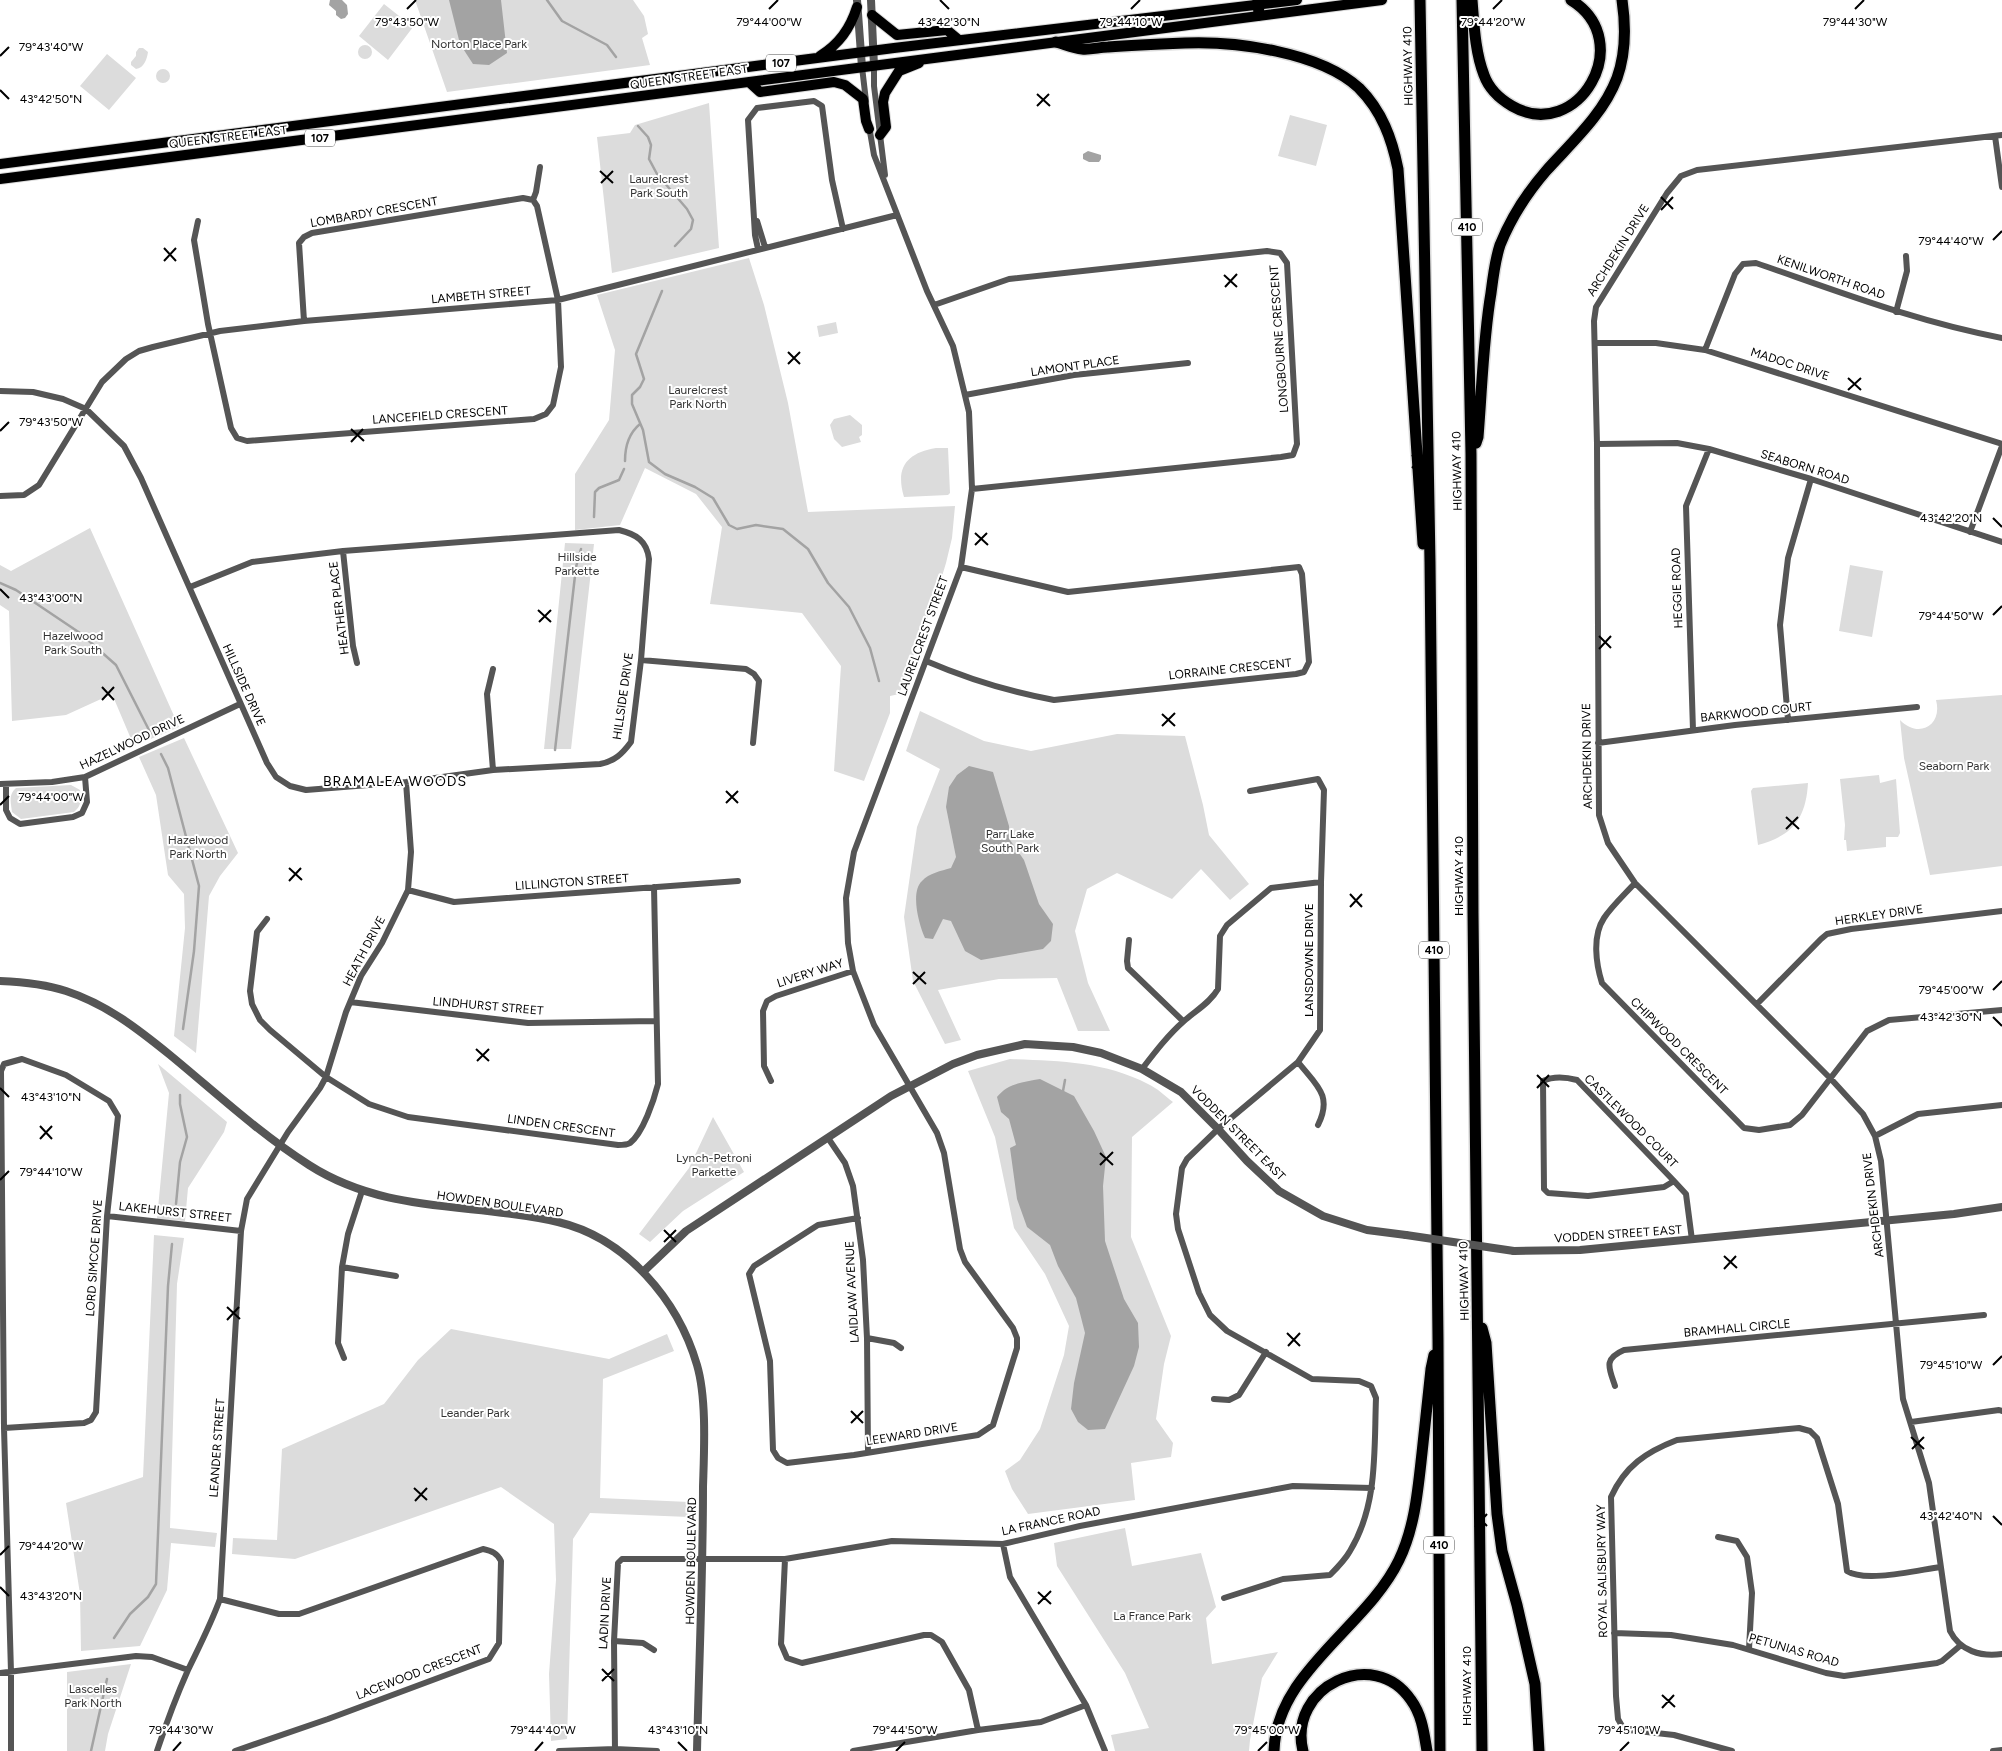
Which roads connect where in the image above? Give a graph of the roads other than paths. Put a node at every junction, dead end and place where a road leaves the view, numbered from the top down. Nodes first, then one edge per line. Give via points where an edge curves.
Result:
1 (871, 0) edge
2 (1297, 0) edge
3 (1382, 0) edge
4 (1413, 0) edge
5 (1420, 0) edge
6 (1462, 0) edge
7 (1472, 0) edge
8 (1571, 0) edge
9 (1622, 0) edge
10 (857, 3) edge
11 (1258, 7) edge
12 (872, 16) junction
13 (1421, 37) junction
14 (959, 40) junction
15 (1056, 42) junction
16 (874, 51) junction
17 (861, 53) junction
18 (933, 58) junction
19 (815, 59) junction
20 (874, 66) junction
21 (862, 67) junction
22 (748, 82) junction
23 (358, 118) junction
24 (870, 129) junction
25 (880, 135) junction
26 (1999, 135) edge
27 (322, 138) junction
28 (0, 164) edge
29 (540, 167) dead end
30 (0, 179) edge
31 (887, 186) junction
32 (2002, 187) edge
33 (533, 200) junction
34 (897, 215) junction
35 (198, 222) dead end
36 (843, 229) junction
37 (761, 248) junction
38 (1906, 256) dead end
39 (558, 300) junction
40 (934, 306) junction
41 (1896, 312) junction
42 (304, 321) junction
43 (209, 333) junction
44 (2002, 338) edge
45 (1595, 342) junction
46 (1705, 350) junction
47 (1188, 364) dead end
48 (0, 391) edge
49 (965, 395) junction
50 (86, 409) junction
51 (1597, 444) junction
52 (2002, 445) edge
53 (1709, 449) junction
54 (1471, 454) junction
55 (1811, 479) junction
56 (972, 489) junction
57 (0, 496) edge
58 (1970, 532) junction
59 (2002, 542) edge
60 (343, 551) junction
61 (1430, 562) junction
62 (961, 567) junction
63 (190, 587) junction
64 (640, 660) junction
65 (926, 661) junction
66 (357, 663) dead end
67 (493, 669) dead end
68 (240, 704) junction
69 (1917, 707) dead end
70 (1788, 720) junction
71 (1693, 730) junction
72 (753, 743) dead end
73 (1598, 743) junction
74 (494, 770) junction
75 (85, 777) junction
76 (406, 782) junction
77 (3, 784) edge
78 (1250, 791) dead end
79 (738, 881) dead end
80 (1321, 882) junction
81 (1635, 883) junction
82 (654, 887) junction
83 (408, 890) junction
84 (2002, 911) edge
85 (267, 918) dead end
86 (1129, 940) dead end
87 (853, 971) junction
88 (0, 982) edge
89 (350, 1002) junction
90 (1757, 1004) junction
91 (2002, 1010) edge
92 (655, 1021) junction
93 (1183, 1021) junction
94 (1298, 1062) junction
95 (1142, 1069) junction
96 (326, 1077) junction
97 (1831, 1079) junction
98 (771, 1081) dead end
99 (909, 1086) junction
100 (2002, 1105) edge
101 (1318, 1125) dead end
102 (1218, 1130) junction
103 (1875, 1136) junction
104 (828, 1138) junction
105 (280, 1144) junction
106 (1674, 1180) junction
107 (362, 1191) junction
108 (2002, 1207) edge
109 (107, 1216) junction
110 (858, 1218) junction
111 (1886, 1219) junction
112 (242, 1231) junction
113 (1692, 1240) junction
114 (342, 1267) junction
115 (643, 1272) junction
116 (396, 1276) dead end
117 (1478, 1315) junction
118 (1984, 1315) dead end
119 (1897, 1324) junction
120 (867, 1338) junction
121 (1438, 1339) junction
122 (902, 1348) dead end
123 (1266, 1352) junction
124 (344, 1358) dead end
125 (1615, 1386) dead end
126 (1214, 1399) dead end
127 (2002, 1411) edge
128 (1911, 1422) junction
129 (4, 1428) junction
130 (868, 1452) junction
131 (1372, 1488) junction
132 (1718, 1536) dead end
133 (1003, 1544) junction
134 (785, 1558) junction
135 (702, 1559) junction
136 (1940, 1567) junction
137 (1224, 1598) dead end
138 (220, 1599) junction
139 (1614, 1633) junction
140 (614, 1641) junction
141 (1961, 1645) junction
142 (1749, 1649) junction
143 (654, 1650) dead end
144 (2002, 1654) edge
145 (188, 1670) junction
146 (11, 1672) junction
147 (0, 1673) edge
148 (1086, 1705) junction
149 (978, 1730) junction
150 (615, 1750) edge
151 (2002, 1750) edge
152 (11, 1751) edge
153 (158, 1751) edge
154 (235, 1751) edge
155 (559, 1751) edge
156 (657, 1751) edge
157 (697, 1751) edge
158 (853, 1751) edge
159 (1105, 1751) edge
160 (1274, 1751) edge
161 (1303, 1751) edge
162 (1427, 1751) edge
163 (1440, 1751) edge
164 (1482, 1751) edge
165 (1540, 1751) edge
166 (1732, 1751) edge
167 (1993, 1751) edge

1 - 12 street
2 - 11 main road, QUEEN STREET EAST / 107
3 - 11 main road, QUEEN STREET EAST / 107
4 - 13 highway
5 - 13 highway, HIGHWAY 410 / 410
6 - 54 highway, HIGHWAY 410 / 410
7 - 8 highway via 1478,53 1489,85 1505,102 1538,113 1561,110 1578,100 1597,74 1600,55 1596,27 1586,11
9 - 54 highway via 1624,49 1612,90 1594,116 1527,194 1500,246 1488,311 1478,437
10 - 17 street
10 - 19 main road via 850,26 835,47
11 - 14 main road, QUEEN STREET EAST / 107
11 - 15 main road, QUEEN STREET EAST / 107
12 - 14 main road via 894,34 947,30
12 - 16 street
13 - 61 highway, HIGHWAY 410 / 410
14 - 16 main road, QUEEN STREET EAST / 107
15 - 18 main road, QUEEN STREET EAST / 107
15 - 61 highway via 1082,49 1193,43 1230,44 1272,51 1311,62 1346,78 1375,107 1388,131 1398,169 1423,546
16 - 17 main road, QUEEN STREET EAST / 107
16 - 20 street
17 - 19 main road, QUEEN STREET EAST / 107
17 - 21 street
18 - 20 main road, QUEEN STREET EAST / 107
18 - 25 main road via 899,71 884,97 886,128
19 - 23 main road, QUEEN STREET EAST / 107
20 - 21 main road, QUEEN STREET EAST / 107
20 - 25 street, LAURELCREST STREET
21 - 22 main road, QUEEN STREET EAST / 107
21 - 24 street, LAURELCREST STREET
22 - 24 main road via 760,92 834,82 845,85 863,99
22 - 27 main road, QUEEN STREET EAST / 107
23 - 27 main road via 352,124 290,132 288,135 292,139
23 - 28 main road, QUEEN STREET EAST / 107
24 - 31 street, LAURELCREST STREET via 874,155
25 - 31 street, LAURELCREST STREET
26 - 32 street
26 - 45 street, ARCHDEKIN DRIVE via 1697,170 1681,176 1596,307
27 - 30 main road, QUEEN STREET EAST / 107
29 - 33 street
31 - 34 street, LAURELCREST STREET
33 - 39 street
33 - 42 street, LOMBARDY CRESCENT via 523,198 312,232 298,243
34 - 36 street, LAMBETH STREET
34 - 40 street, LAURELCREST STREET
35 - 43 street, LANCEFIELD CRESCENT via 194,240
36 - 37 street, LAMBETH STREET
36 - 37 street via 832,180 822,106 814,101 757,108 748,120 753,208
37 - 39 street, LAMBETH STREET
38 - 41 street via 1907,271
39 - 42 street, LAMBETH STREET
39 - 43 street, LANCEFIELD CRESCENT via 561,367 553,405 546,414 534,419 246,441 237,438 231,428
40 - 49 street, LAURELCREST STREET via 953,346
40 - 56 street, LONGBOURNE CRESCENT via 1009,279 1267,251 1280,253 1287,263 1297,444 1293,455
41 - 44 street, KENILWORTH ROAD via 1957,330
41 - 46 street, KENILWORTH ROAD via 1756,263 1743,264 1735,274
42 - 43 street, LAMBETH STREET
43 - 50 street, LAMBETH STREET via 139,351 126,359 102,382
45 - 46 street, MADOC DRIVE via 1656,343
45 - 51 street, ARCHDEKIN DRIVE
46 - 52 street, MADOC DRIVE
47 - 49 street, LAMONT PLACE via 1074,375
48 - 50 street, HILLSIDE DRIVE via 33,392
49 - 56 street, LAURELCREST STREET via 969,412
50 - 57 street, LAMBETH STREET via 39,485 24,494
50 - 63 street, HILLSIDE DRIVE via 124,446
51 - 53 street, SEABORN ROAD via 1677,443
51 - 73 street, ARCHDEKIN DRIVE
52 - 58 street
53 - 55 street, SEABORN ROAD
53 - 71 street, HEGGIE ROAD via 1686,506
54 - 117 highway, HIGHWAY 410 / 410
55 - 58 street, SEABORN ROAD
55 - 70 street via 1788,558 1780,625
56 - 62 street, LAURELCREST STREET
58 - 59 street, SEABORN ROAD
60 - 63 street, HILLSIDE DRIVE via 252,562
60 - 64 street, HILLSIDE DRIVE via 619,530 630,533 648,548 650,559
60 - 66 street, HEATHER PLACE
61 - 121 highway, HIGHWAY 410 / 410
62 - 65 street, LAURELCREST STREET
62 - 65 street, LORRAINE CRESCENT via 1068,592 1299,567 1309,662 1304,672 1296,674 1054,700 980,682
63 - 68 street, HILLSIDE DRIVE
64 - 72 street via 746,669 754,674 759,681
64 - 74 street, HILLSIDE DRIVE via 630,742 612,762
65 - 87 street, LAURELCREST STREET via 854,852 846,898
67 - 74 street via 487,694
68 - 75 street, HAZELWOOD DRIVE
68 - 76 street, HILLSIDE DRIVE via 267,763 276,777 290,786 306,790
69 - 70 street, BARKWOOD COURT
70 - 71 street, BARKWOOD COURT
71 - 73 street, BARKWOOD COURT
73 - 81 street, ARCHDEKIN DRIVE via 1599,815 1608,843
74 - 76 street, HILLSIDE DRIVE
75 - 77 street, HAZELWOOD DRIVE
75 - 77 street via 87,802 82,813 20,824 10,818 6,810
76 - 83 street, HEATH DRIVE via 411,852
78 - 80 street, LANSDOWNE DRIVE via 1318,779 1324,790
79 - 82 street, LILLINGTON STREET
80 - 93 street via 1271,888 1226,924 1220,936 1218,989
80 - 94 street, LANSDOWNE DRIVE via 1320,1030
81 - 90 street, ARCHDEKIN DRIVE
81 - 97 street, CHIPWOOD CRESCENT via 1602,920 1596,957 1602,983 1744,1128 1758,1130 1790,1125
82 - 83 street, LILLINGTON STREET via 454,902
82 - 92 street, LINDEN CRESCENT
83 - 89 street, HEATH DRIVE
84 - 90 street, HERKLEY DRIVE via 1827,934
85 - 96 street, LINDEN CRESCENT via 257,932 250,991 252,1004 260,1020 270,1030
86 - 93 street via 1128,968
87 - 98 street, LIVERY WAY via 767,1001 763,1011 764,1066
87 - 99 street, LAURELCREST STREET via 874,1025
88 - 105 street, HOWDEN BOULEVARD via 48,986 108,1010 137,1028
89 - 92 street, LINDHURST STREET via 528,1023
89 - 96 street, HEATH DRIVE
90 - 97 street, ARCHDEKIN DRIVE
91 - 97 street, CHIPWOOD CRESCENT via 1889,1020 1867,1031
92 - 96 street, LINDEN CRESCENT via 658,1084 637,1136 628,1144 408,1117 369,1104
93 - 95 street
94 - 101 street via 1325,1099 1324,1114
94 - 102 street, LANSDOWNE DRIVE
95 - 99 street, VODDEN STREET EAST via 1101,1053 1072,1047 1025,1044 977,1055
95 - 102 street, VODDEN STREET EAST via 1181,1092
96 - 105 street, HEATH DRIVE
97 - 103 street, ARCHDEKIN DRIVE via 1863,1114
99 - 104 street, VODDEN STREET EAST
99 - 130 street, LEEWARD DRIVE via 937,1133 944,1153 965,1262 1013,1328 1016,1348 993,1425 978,1435
100 - 103 street via 1918,1114
102 - 113 street, VODDEN STREET EAST, bridge via 1279,1191 1323,1216 1367,1230 1514,1251 1580,1250
102 - 123 street, LANSDOWNE DRIVE via 1187,1159 1182,1168 1176,1214 1178,1229 1199,1293 1210,1315 1227,1331
103 - 111 street, ARCHDEKIN DRIVE via 1881,1161
104 - 110 street, LAIDLAW AVENUE via 845,1163
104 - 115 street, VODDEN STREET EAST via 686,1230
105 - 107 street, HOWDEN BOULEVARD via 320,1172
105 - 112 street, LEANDER STREET via 247,1200
106 - 106 street, CASTLEWOOD COURT via 1577,1080 1550,1078 1543,1081 1544,1189 1548,1193 1588,1196 1664,1187
106 - 113 street, CASTLEWOOD COURT via 1686,1194
107 - 114 street via 348,1234
107 - 115 street, HOWDEN BOULEVARD via 402,1202 536,1218 575,1227 602,1240
108 - 111 street, VODDEN STREET EAST
109 - 112 street, LAKEHURST STREET
109 - 129 street, LORD SIMCOE DRIVE via 96,1412 92,1420 84,1424
109 - 129 street, LORD SIMCOE DRIVE via 118,1116 109,1101 66,1075 22,1059 4,1064 1,1081
110 - 120 street, LAIDLAW AVENUE
110 - 130 street, LEEWARD DRIVE via 818,1225 754,1266 749,1274 770,1361 773,1450 778,1458 787,1463
111 - 113 street, VODDEN STREET EAST
111 - 119 street, ARCHDEKIN DRIVE
112 - 138 street, LEANDER STREET
114 - 116 street
114 - 124 street via 338,1343
115 - 135 street, HOWDEN BOULEVARD via 679,1321 695,1358 702,1387
117 - 164 highway, HIGHWAY 410 / 410
117 - 165 highway via 1486,1343 1502,1551 1535,1684
118 - 119 street
119 - 125 street, BRAMHALL CIRCLE via 1624,1350 1610,1361
119 - 128 street, ARCHDEKIN DRIVE via 1903,1399
120 - 122 street via 894,1343
120 - 130 street, LAIDLAW AVENUE
121 - 160 highway via 1431,1369 1418,1493 1400,1558 1365,1609 1294,1689 1281,1713
121 - 163 highway, HIGHWAY 410 / 410
123 - 126 street via 1239,1395 1229,1400
123 - 131 street, LANSDOWNE DRIVE via 1312,1378 1359,1381 1371,1386 1376,1398
127 - 128 street
128 - 136 street, ARCHDEKIN DRIVE via 1929,1483
129 - 146 street, LORD SIMCOE DRIVE
131 - 133 street, LA FRANCE ROAD via 1293,1486 1080,1526
131 - 137 street via 1365,1520 1349,1552 1330,1575 1283,1579
132 - 142 street via 1737,1541 1747,1557 1752,1593
133 - 134 street, LA FRANCE ROAD via 892,1541
133 - 148 street via 1010,1577
134 - 135 street, LA FRANCE ROAD
134 - 149 street via 781,1644 787,1658 802,1663 932,1634 942,1642 969,1690
135 - 140 street, LADIN DRIVE via 622,1559 618,1563
135 - 157 street, HOWDEN BOULEVARD
136 - 139 street, ROYAL SALISBURY WAY via 1866,1577 1847,1571 1838,1504 1817,1438 1810,1431 1799,1428 1677,1440 1660,1446 1627,1470 1611,1497
136 - 141 street, ARCHDEKIN DRIVE via 1950,1631
138 - 145 street, LEANDER STREET
138 - 154 street, LACEWOOD CRESCENT via 280,1614 299,1614 483,1549 498,1554 501,1561 499,1643 488,1659
139 - 142 street, PETUNIAS ROAD via 1671,1635
139 - 166 street, ROYAL SALISBURY WAY via 1617,1711 1622,1726 1629,1730 1674,1735
140 - 143 street via 643,1643
140 - 150 street, LADIN DRIVE
141 - 142 street, PETUNIAS ROAD via 1937,1664 1844,1676
141 - 144 street via 1981,1655
145 - 146 street via 152,1657 136,1656
145 - 153 street, LEANDER STREET
146 - 147 street
146 - 152 street, LORD SIMCOE DRIVE
148 - 149 street via 1041,1722
148 - 159 street
149 - 158 street
150 - 155 street
150 - 156 street
151 - 167 street
161 - 162 highway via 1302,1722 1315,1697 1341,1679 1362,1674 1386,1679 1405,1693 1420,1717

